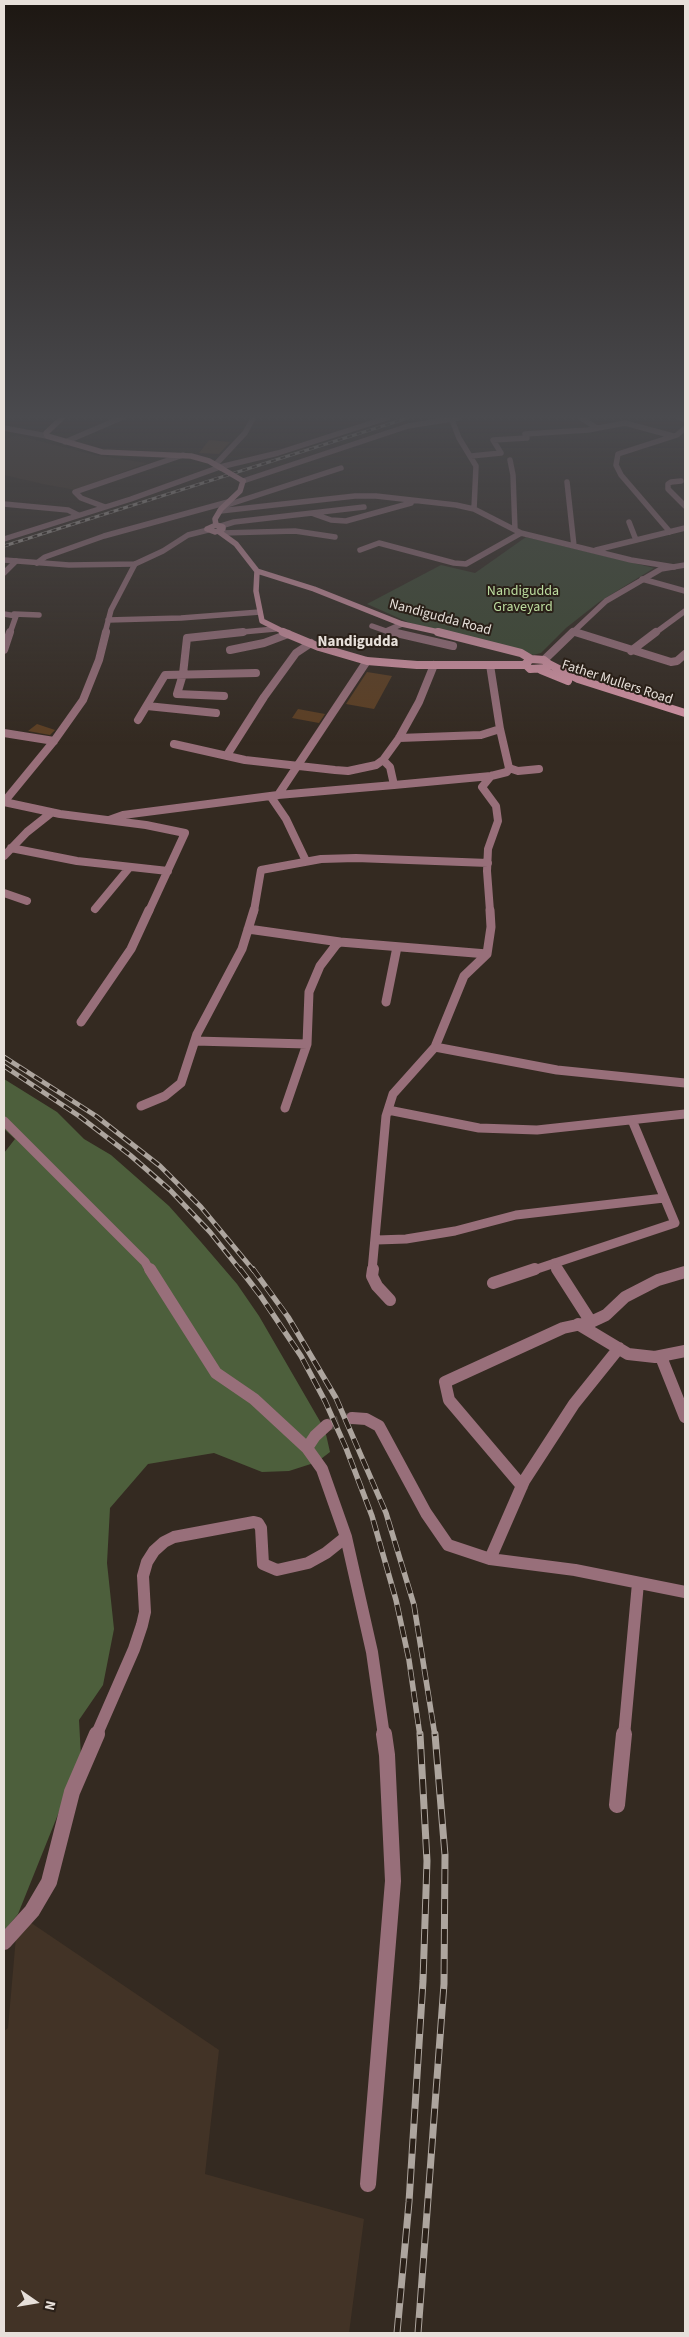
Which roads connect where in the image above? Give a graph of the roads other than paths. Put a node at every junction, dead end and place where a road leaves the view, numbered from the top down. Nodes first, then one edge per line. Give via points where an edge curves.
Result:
1 (41, 527) edge
2 (138, 527) edge
3 (209, 527) edge
4 (213, 527) edge
5 (223, 527) edge
6 (509, 527) edge
7 (518, 527) edge
8 (572, 527) edge
9 (631, 527) edge
10 (665, 527) edge
11 (685, 528) edge
12 (219, 529) junction
13 (208, 530) joint
14 (518, 532) junction
15 (670, 532) junction
16 (335, 537) dead end
17 (4, 539) edge
18 (636, 540) junction
19 (574, 546) junction
20 (360, 550) dead end
21 (593, 551) junction
22 (5, 560) edge
23 (16, 561) junction
24 (37, 563) junction
25 (135, 564) junction
26 (685, 565) edge
27 (674, 567) junction
28 (257, 571) junction
29 (4, 573) edge
30 (642, 579) junction
31 (685, 591) edge
32 (685, 611) edge
33 (260, 612) junction
34 (4, 614) edge
35 (14, 614) junction
36 (39, 615) dead end
37 (108, 620) junction
38 (402, 624) junction
39 (372, 626) dead end
40 (275, 629) junction
41 (386, 631) junction
42 (574, 632) junction
43 (288, 634) junction
44 (311, 644) junction
45 (453, 646) dead end
46 (4, 650) edge
47 (230, 650) dead end
48 (631, 651) junction
49 (685, 654) edge
50 (532, 659) junction
51 (367, 661) junction
52 (546, 662) junction
53 (671, 662) junction
54 (434, 665) junction
55 (525, 665) junction
56 (490, 666) junction
57 (685, 668) edge
58 (541, 670) junction
59 (256, 673) dead end
60 (183, 674) junction
61 (224, 696) dead end
62 (147, 706) junction
63 (216, 713) dead end
64 (685, 713) edge
65 (685, 719) edge
66 (138, 720) dead end
67 (500, 729) junction
68 (4, 733) edge
69 (399, 738) junction
70 (54, 740) junction
71 (174, 744) dead end
72 (227, 756) junction
73 (383, 760) junction
74 (298, 766) junction
75 (510, 768) junction
76 (539, 769) dead end
77 (491, 776) junction
78 (394, 785) junction
79 (274, 796) junction
80 (4, 802) edge
81 (52, 813) junction
82 (108, 820) junction
83 (11, 848) junction
84 (4, 856) edge
85 (306, 861) junction
86 (488, 863) junction
87 (129, 868) junction
88 (168, 871) junction
89 (4, 893) edge
90 (27, 901) dead end
91 (95, 909) dead end
92 (248, 930) junction
93 (340, 942) junction
94 (397, 947) junction
95 (486, 954) junction
96 (386, 1002) dead end
97 (81, 1022) dead end
98 (195, 1041) junction
99 (307, 1044) junction
100 (435, 1047) junction
101 (685, 1082) edge
102 (142, 1106) dead end
103 (286, 1108) dead end
104 (388, 1110) junction
105 (685, 1114) edge
106 (632, 1120) junction
107 (4, 1121) edge
108 (664, 1198) junction
109 (377, 1240) junction
110 (554, 1263) junction
111 (685, 1272) edge
112 (493, 1283) dead end
113 (390, 1300) dead end
114 (592, 1322) junction
115 (578, 1324) junction
116 (619, 1348) junction
117 (685, 1352) edge
118 (661, 1357) junction
119 (685, 1417) edge
120 (352, 1418) tunnel mouth
121 (327, 1425) tunnel mouth
122 (307, 1448) junction
123 (522, 1486) junction
124 (346, 1538) junction
125 (490, 1560) junction
126 (638, 1583) junction
127 (685, 1592) edge
128 (617, 1805) dead end
129 (4, 1942) edge
130 (368, 2184) dead end

1 - 17 street
2 - 24 street via 104,536 45,557
3 - 13 main road
4 - 12 main road
5 - 12 street
6 - 14 street
7 - 14 street
8 - 19 street
9 - 18 street
10 - 15 street
11 - 15 street
12 - 16 street via 295,531
12 - 28 main road via 236,544
13 - 25 street via 188,535
14 - 19 street
14 - 20 street via 466,564 379,544
15 - 18 street
18 - 21 street
19 - 21 street
21 - 27 street
22 - 23 street
23 - 24 street
23 - 29 street
24 - 25 street
25 - 37 street
26 - 27 street
27 - 30 street via 661,569
28 - 33 main road
28 - 38 main road, Nandigudda Road via 314,589
30 - 31 street
30 - 42 street via 606,601
32 - 48 street
33 - 37 street
33 - 40 main road via 262,621
34 - 35 street
35 - 36 street
35 - 46 street
37 - 70 street via 99,660 83,700
38 - 41 street
38 - 50 main road, Nandigudda Road via 493,645
39 - 41 street
40 - 43 main road, Father Mullers Road
40 - 60 street via 187,638
41 - 45 street
42 - 48 street
42 - 52 street
43 - 44 main road, Father Mullers Road
43 - 47 street
44 - 51 main road, Father Mullers Road
44 - 72 street via 296,653 264,696
48 - 53 street
49 - 53 street
50 - 52 main road, Nandigudda Road
50 - 55 main road
51 - 54 main road, Father Mullers Road
51 - 74 street
52 - 58 main road via 547,668
52 - 64 main road via 578,679
53 - 57 street
54 - 56 main road, Father Mullers Road
54 - 69 street
55 - 56 main road, Father Mullers Road
55 - 58 main road, Father Mullers Road
56 - 67 street
58 - 65 main road, Father Mullers Road
59 - 60 street
60 - 61 street via 176,694
60 - 62 street via 165,675
62 - 63 street
62 - 66 street
67 - 69 street via 481,735
67 - 75 street
68 - 70 street
69 - 73 street
70 - 80 street
71 - 72 street
72 - 74 street
73 - 74 street via 376,765 348,771
73 - 78 street via 390,767
74 - 79 street
75 - 76 street via 518,771
75 - 77 street via 508,772
77 - 78 street
77 - 86 street via 482,787 496,806 498,821 491,837
78 - 79 street
79 - 82 street via 123,815
79 - 85 street
80 - 81 street
81 - 82 street
81 - 83 street
82 - 88 street via 186,833
83 - 84 street
83 - 87 street
85 - 86 street via 356,858
85 - 92 street via 261,870
86 - 95 street via 491,927
87 - 88 street
87 - 91 street
88 - 97 street via 131,949
89 - 90 street
92 - 93 street
92 - 98 street via 242,949
93 - 94 street
93 - 99 street via 320,966 310,992
94 - 95 street
94 - 96 street
95 - 100 street via 464,976
98 - 99 street
98 - 102 street via 181,1083 165,1096
99 - 103 street
100 - 101 street via 557,1070
100 - 104 street via 393,1094
104 - 106 street via 479,1128 537,1130
104 - 109 street
105 - 106 street
106 - 108 street
107 - 122 street via 145,1262 216,1373 254,1399
108 - 109 street via 516,1215 406,1239
108 - 110 street via 675,1223
109 - 113 street via 372,1276
110 - 112 street
110 - 114 street
111 - 114 street via 658,1280 625,1297 606,1315
114 - 115 street
115 - 116 street
115 - 123 street via 445,1382 449,1400
116 - 118 street via 628,1354
116 - 123 street via 574,1404
117 - 118 street
118 - 119 street
120 - 125 street via 366,1419 379,1426 448,1545
121 - 122 street
122 - 124 street via 322,1469
123 - 125 street
124 - 129 street via 308,1563 277,1570 263,1564 261,1528 254,1522 174,1536 154,1551 142,1576 145,1612 142,1625 72,1792 49,1882 32,1911
124 - 130 street via 372,1652 387,1755 393,1881
125 - 126 street via 575,1570
126 - 127 street
126 - 128 street

